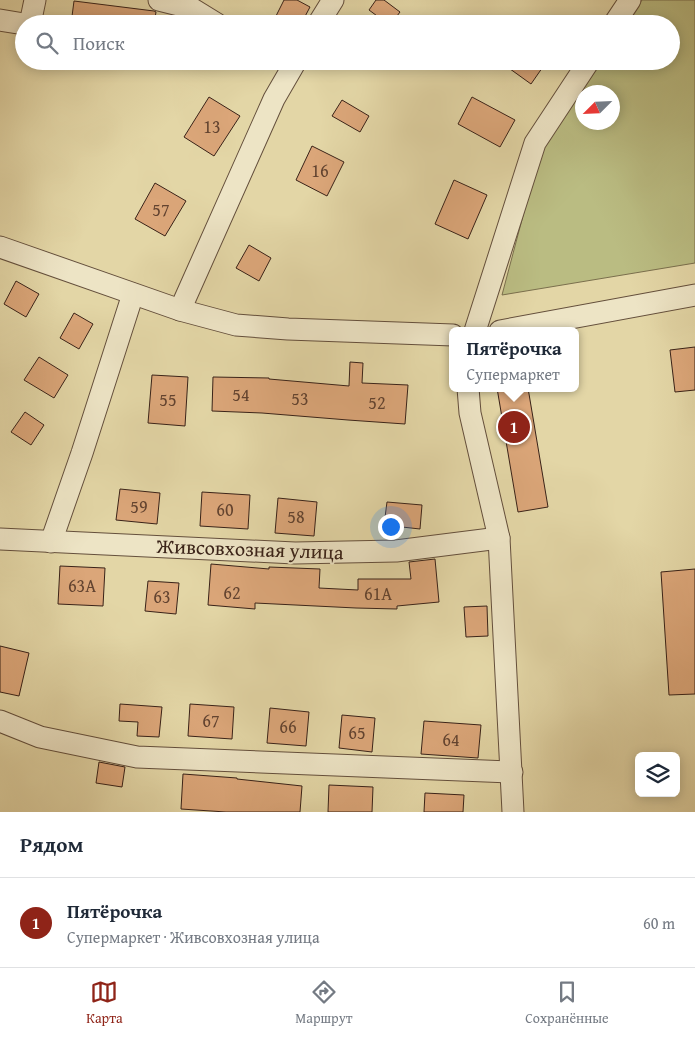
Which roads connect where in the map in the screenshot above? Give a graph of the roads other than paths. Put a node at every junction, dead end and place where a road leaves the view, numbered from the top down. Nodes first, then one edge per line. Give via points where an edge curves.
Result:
1 (35, 0) edge
2 (159, 0) edge
3 (333, 0) edge
4 (630, 0) edge
5 (32, 15) edge
6 (203, 15) edge
7 (324, 15) edge
8 (620, 15) edge
9 (0, 20) edge
10 (15, 22) edge
11 (286, 70) edge
12 (584, 70) edge
13 (0, 247) edge
14 (133, 294) junction
15 (695, 295) edge
16 (180, 310) junction
17 (476, 327) edge
18 (522, 327) edge
19 (449, 335) edge
20 (468, 392) edge
21 (499, 538) junction
22 (0, 540) edge
23 (50, 542) junction
24 (0, 721) edge
25 (512, 772) junction
26 (513, 812) edge

1 - 5 street
2 - 6 street via 192,8
3 - 7 street
4 - 8 street
9 - 10 street
11 - 16 street
12 - 17 street via 535,143
13 - 14 street
14 - 16 street
14 - 23 street
15 - 18 street
16 - 19 street via 236,325
20 - 21 street via 470,413
21 - 23 street, Живсовхозная улица via 396,551 295,553
21 - 25 street
22 - 23 street, Живсовхозная улица
24 - 25 street via 40,737 137,757
25 - 26 street

